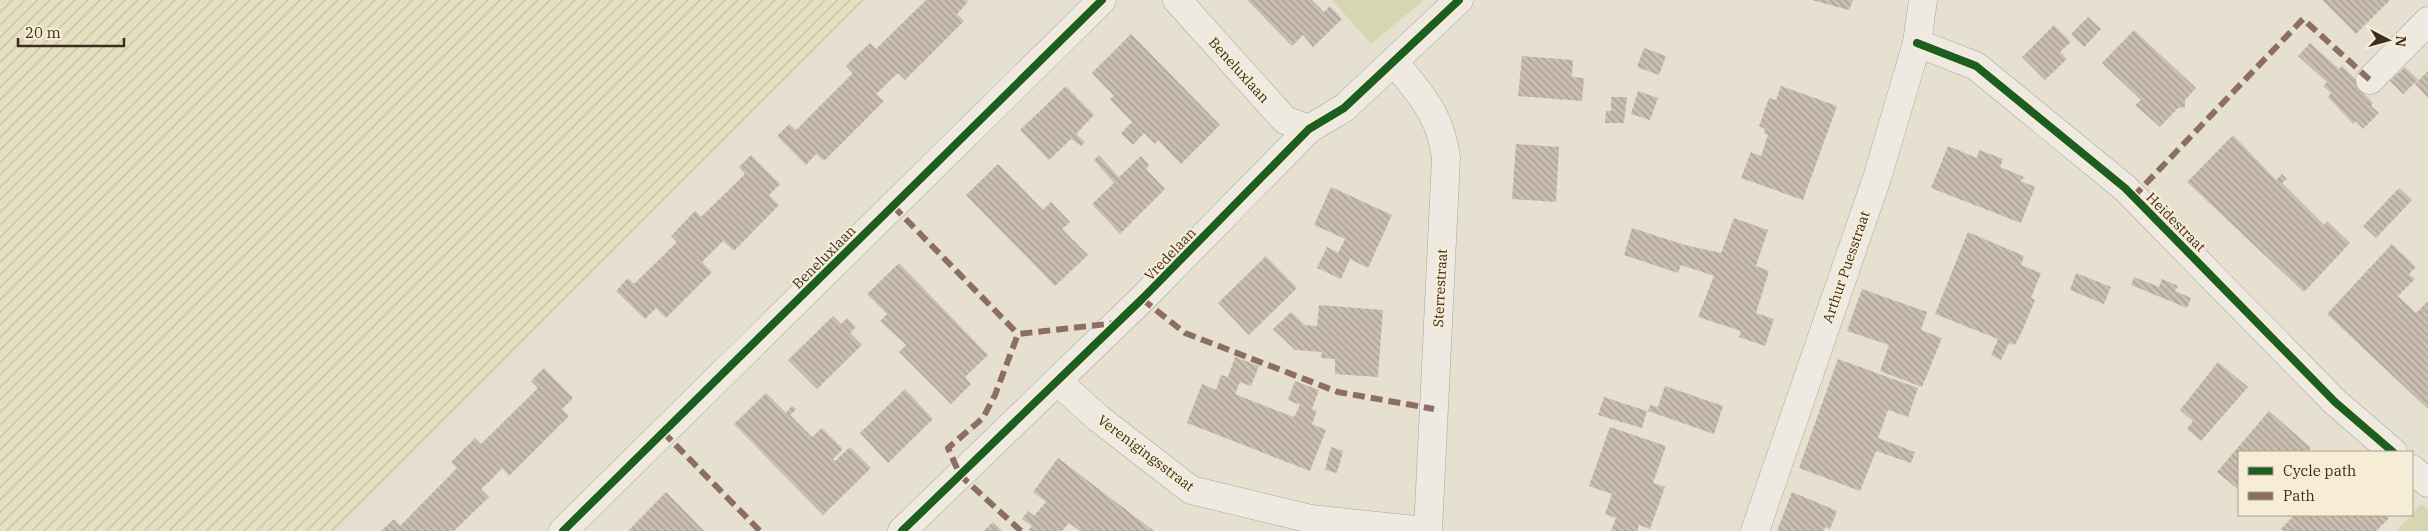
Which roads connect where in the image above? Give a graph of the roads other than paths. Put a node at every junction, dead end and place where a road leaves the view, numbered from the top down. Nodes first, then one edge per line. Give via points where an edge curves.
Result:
1 (1102, 0) edge
2 (1177, 0) edge
3 (1459, 0) edge
4 (1923, 0) edge
5 (2428, 21) edge
6 (1918, 42) junction
7 (1394, 61) junction
8 (2370, 80) dead end
9 (1309, 129) junction
10 (1057, 381) junction
11 (2392, 451) edge
12 (2413, 470) edge
13 (2428, 483) edge
14 (563, 531) edge
15 (902, 531) edge
16 (1424, 531) edge
17 (1428, 531) edge
18 (1755, 531) edge

1 - 14 street, Beneluxlaan
2 - 9 street, Beneluxlaan via 1285,120
3 - 7 street, Vredelaan
4 - 6 street, Arthur Puesstraat
5 - 8 street
6 - 11 street, Heidestraat via 1976,66 2125,188 2335,402
6 - 18 street, Arthur Puesstraat via 1878,175
7 - 9 street, Vredelaan via 1344,108
7 - 17 street, Sterrestraat via 1435,114 1446,158
9 - 10 street, Vredelaan via 1142,300
10 - 15 street, Vredelaan
10 - 16 street, Verenigingsstraat via 1098,418 1191,490 1310,519
12 - 13 street

